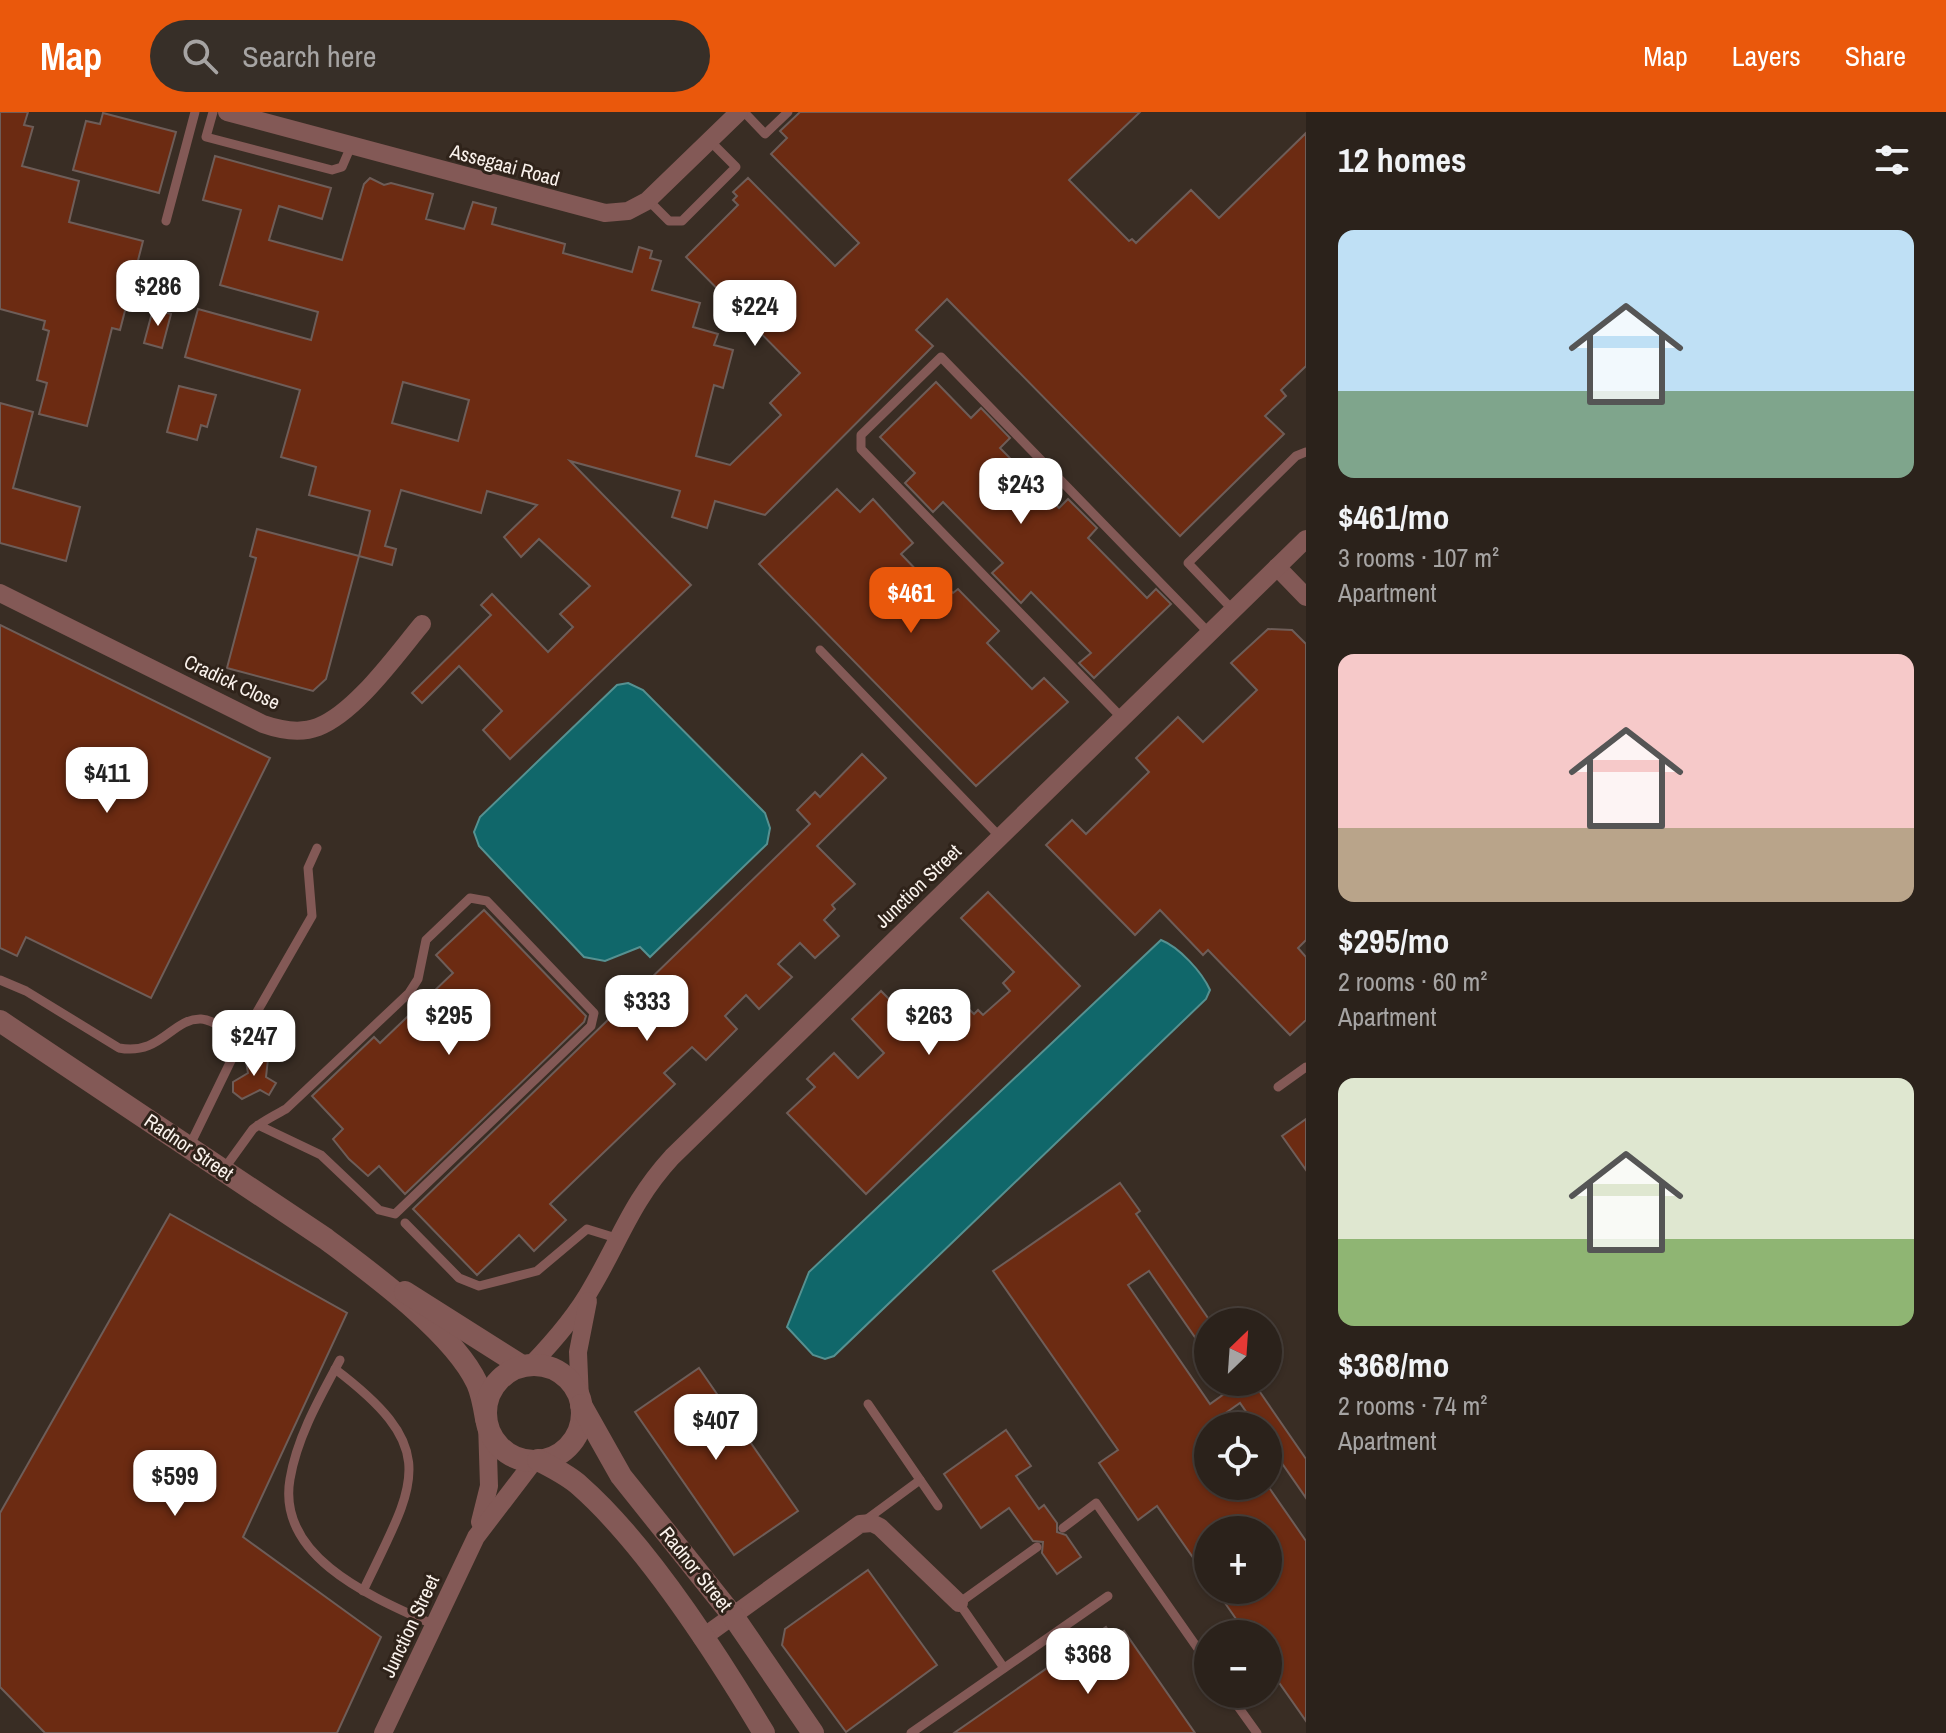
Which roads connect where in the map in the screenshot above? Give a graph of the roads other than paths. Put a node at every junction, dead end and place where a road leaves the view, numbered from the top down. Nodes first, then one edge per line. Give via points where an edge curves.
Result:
1 (195, 112) edge
2 (213, 112) edge
3 (227, 112) edge
4 (741, 112) edge
5 (788, 112) edge
6 (259, 116) edge
7 (710, 141) junction
8 (351, 146) junction
9 (648, 200) junction
10 (166, 221) dead end
11 (1306, 452) edge
12 (1306, 539) edge
13 (1277, 567) junction
14 (0, 593) edge
15 (1306, 597) edge
16 (1233, 610) junction
17 (422, 624) dead end
18 (1209, 633) junction
19 (820, 650) dead end
20 (1122, 718) junction
21 (1000, 837) junction
22 (317, 848) dead end
23 (0, 980) edge
24 (0, 1021) edge
25 (242, 1038) junction
26 (1306, 1067) edge
27 (1278, 1087) dead end
28 (258, 1125) junction
29 (189, 1147) junction
30 (224, 1170) junction
31 (405, 1223) dead end
32 (616, 1238) junction
33 (376, 1276) junction
34 (592, 1287) junction
35 (527, 1365) junction
36 (580, 1402) junction
37 (868, 1404) dead end
38 (486, 1421) junction
39 (536, 1460) junction
40 (920, 1480) junction
41 (938, 1506) dead end
42 (860, 1524) junction
43 (1063, 1528) dead end
44 (476, 1537) junction
45 (1037, 1547) dead end
46 (363, 1591) junction
47 (1108, 1596) dead end
48 (959, 1603) junction
49 (733, 1616) junction
50 (434, 1625) junction
51 (702, 1638) junction
52 (1194, 1643) edge
53 (1004, 1668) junction
54 (1239, 1708) edge
55 (383, 1733) edge
56 (764, 1733) edge
57 (813, 1733) edge
58 (911, 1733) edge
59 (1257, 1733) edge

1 - 10 lane
2 - 8 lane via 206,137 332,170 342,167
3 - 6 street, Assegaai Road
4 - 5 lane via 765,134
4 - 7 street, Assegaai Road
6 - 8 street, Assegaai Road
7 - 9 street, Assegaai Road
7 - 9 lane via 736,167 682,221 669,221
8 - 9 street, Assegaai Road via 594,212 628,211
11 - 16 lane via 1188,563
12 - 13 street, Junction Street
13 - 15 street
13 - 16 street, Junction Street
14 - 17 street, Cradick Close via 263,724 288,730 317,727 338,715
16 - 18 street, Junction Street
18 - 20 street, Junction Street
18 - 20 lane via 941,357 861,435 861,449
19 - 21 lane
20 - 21 street, Junction Street
21 - 32 street, Junction Street via 672,1157 640,1195
22 - 25 lane via 308,868 312,916
23 - 25 lane via 119,1048 156,1044 195,1020
24 - 29 street, Radnor Street
25 - 29 lane
26 - 27 lane
28 - 28 lane via 321,1155 379,1210 395,1214 591,1026 594,1013 487,901 470,898 426,940 418,979 409,993 286,1109
28 - 30 lane
29 - 30 street, Radnor Street
30 - 33 street, Radnor Street
31 - 32 lane via 459,1278 479,1286 537,1271 587,1229
32 - 34 street, Junction Street
33 - 35 street, Radnor Street
33 - 38 street, Radnor Street via 465,1364 476,1381
34 - 35 street, Junction Street via 553,1342
34 - 36 street, Junction Street via 578,1352
35 - 36 street via 559,1372
35 - 38 street via 511,1370 494,1385
36 - 39 street via 572,1442 551,1458
36 - 49 street, Radnor Street via 621,1476
37 - 40 lane
38 - 39 street via 504,1450
38 - 44 street, Junction Street via 489,1486
39 - 44 street, Junction Street
39 - 51 street, Radnor Street via 593,1498
40 - 41 lane
40 - 42 lane
42 - 48 street via 880,1527
42 - 49 street
43 - 52 lane via 1096,1503
44 - 50 street, Junction Street
45 - 48 lane
46 - 46 lane via 315,1554 299,1533 288,1499 293,1460 337,1364 393,1420 409,1455 402,1505
46 - 50 lane
47 - 53 lane
48 - 53 lane
49 - 51 street
49 - 57 street, Radnor Street
50 - 55 street, Junction Street
51 - 56 street, Radnor Street
53 - 58 lane
54 - 59 lane

